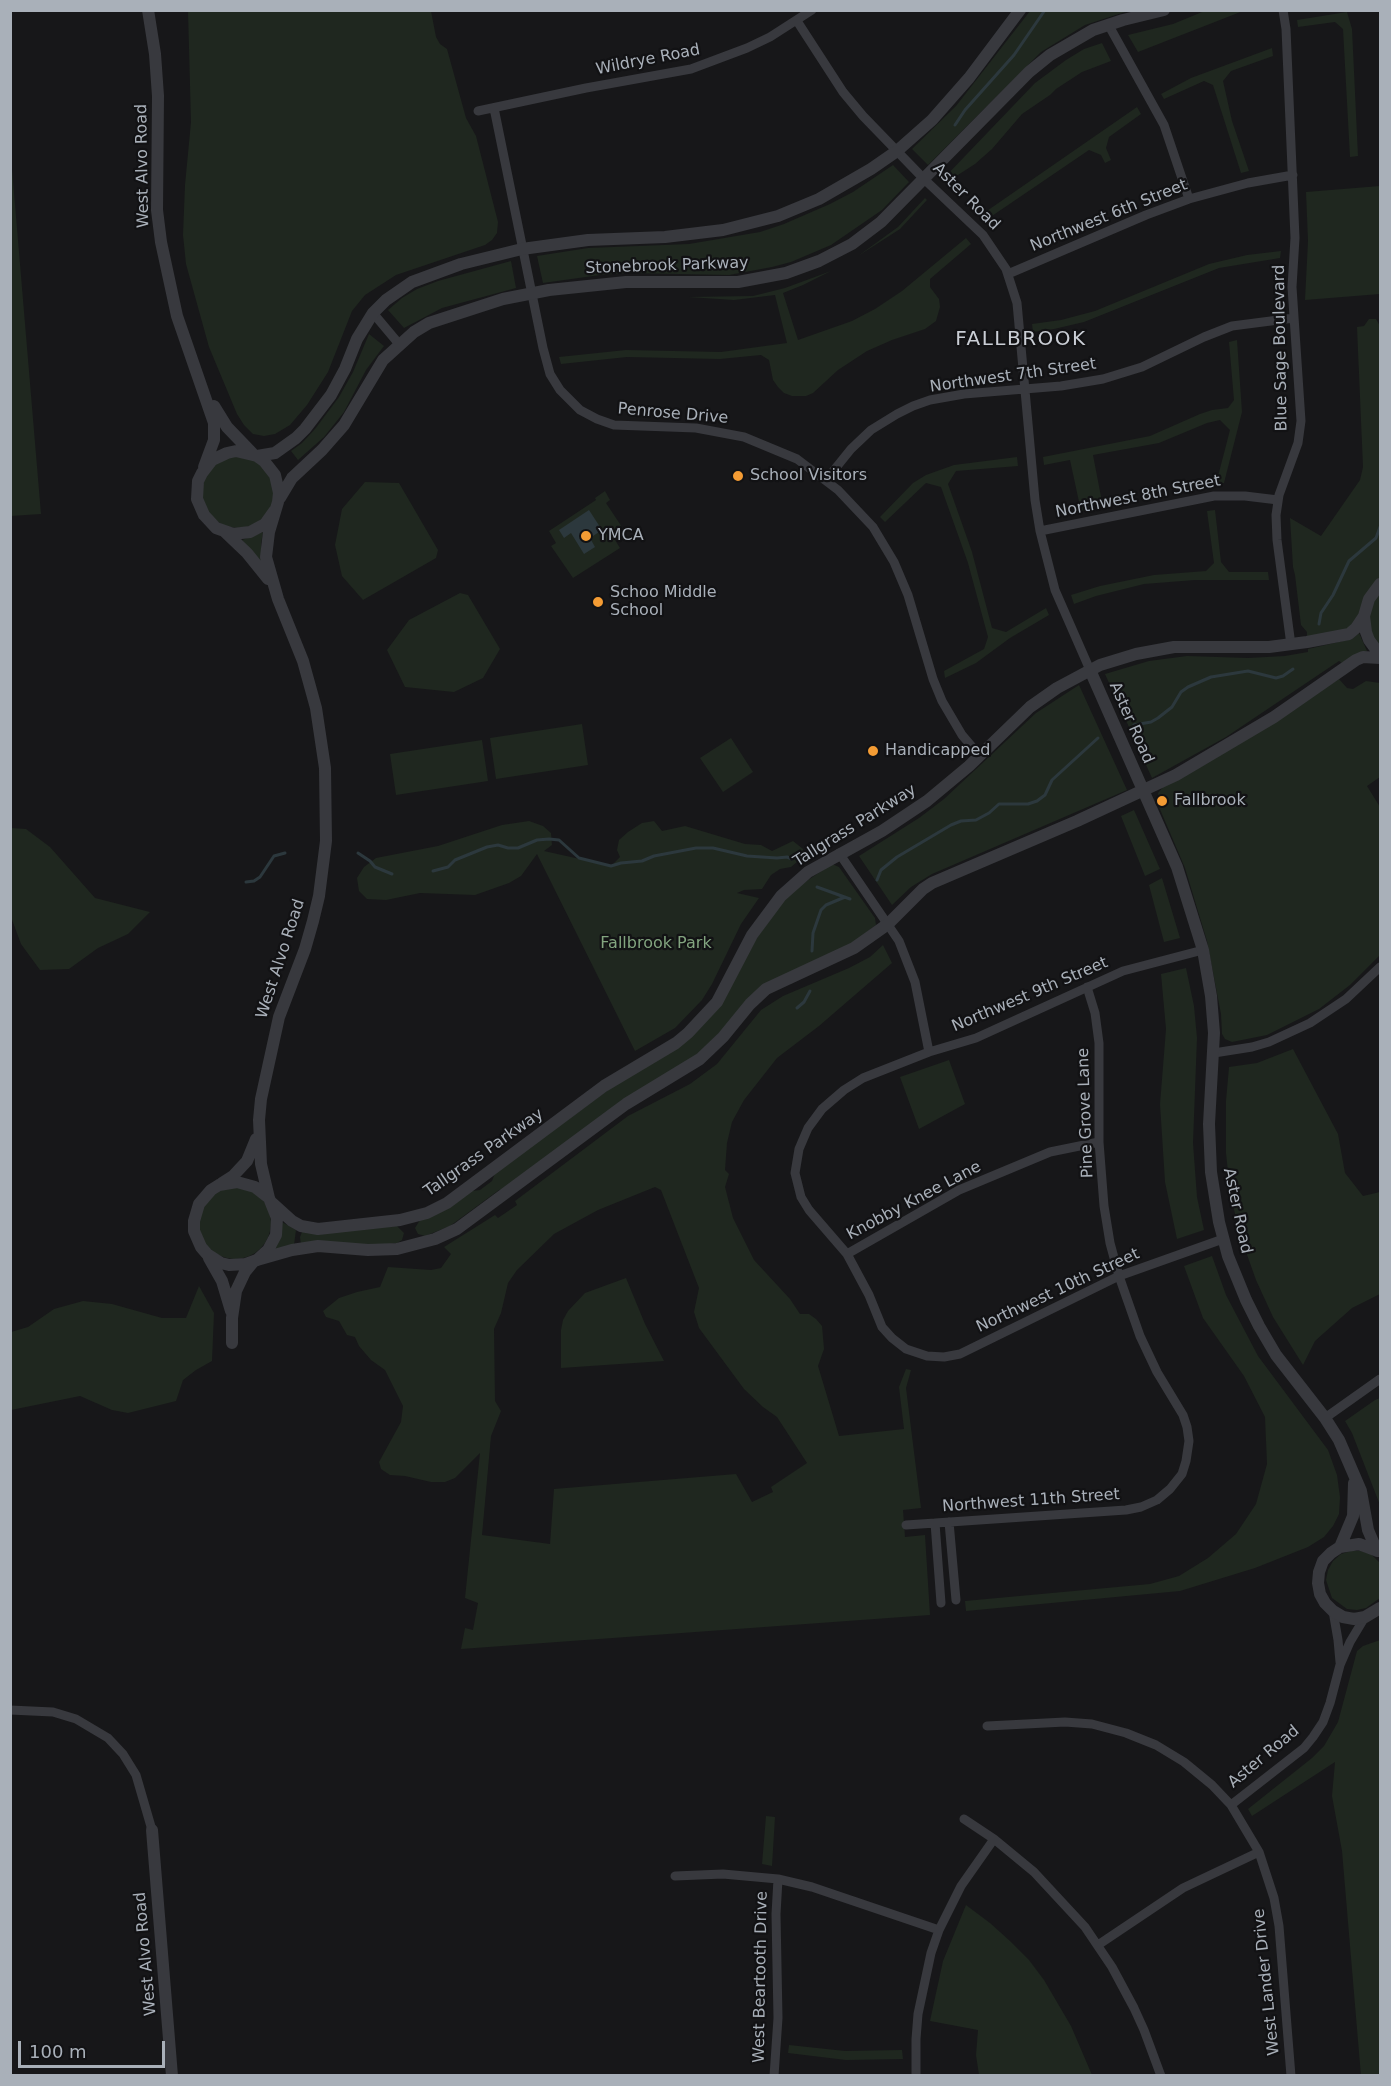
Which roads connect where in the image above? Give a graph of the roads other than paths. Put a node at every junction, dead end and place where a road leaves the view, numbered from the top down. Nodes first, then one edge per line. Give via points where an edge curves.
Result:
1 (148, 10) edge
2 (812, 10) edge
3 (1020, 10) edge
4 (1164, 10) edge
5 (1283, 10) edge
6 (797, 21) junction
7 (1108, 24) junction
8 (494, 108) junction
9 (478, 111) dead end
10 (897, 151) junction
11 (1293, 175) junction
12 (924, 179) junction
13 (1189, 199) junction
14 (522, 249) junction
15 (1008, 274) junction
16 (532, 293) junction
17 (373, 314) junction
18 (1294, 318) junction
19 (399, 344) junction
20 (202, 387) junction
21 (1026, 388) junction
22 (255, 455) junction
23 (202, 473) junction
24 (826, 480) junction
25 (1278, 500) junction
26 (277, 506) junction
27 (224, 531) junction
28 (1040, 531) junction
29 (1380, 584) edge
30 (278, 599) junction
31 (1364, 616) junction
32 (1291, 645) junction
33 (1380, 657) edge
34 (1090, 670) junction
35 (979, 755) junction
36 (1144, 790) junction
37 (839, 853) junction
38 (888, 924) junction
39 (1203, 950) junction
40 (1380, 967) edge
41 (1087, 987) junction
42 (929, 1052) junction
43 (1214, 1053) junction
44 (259, 1120) junction
45 (1099, 1142) junction
46 (219, 1185) junction
47 (270, 1200) junction
48 (1223, 1239) junction
49 (207, 1254) junction
50 (847, 1254) junction
51 (255, 1261) junction
52 (1119, 1276) junction
53 (232, 1318) junction
54 (232, 1343) dead end
55 (1380, 1379) edge
56 (1325, 1418) junction
57 (1182, 1474) joint
58 (1354, 1479) junction
59 (950, 1522) junction
60 (935, 1523) junction
61 (906, 1525) dead end
62 (1340, 1547) junction
63 (1379, 1552) edge
64 (956, 1600) dead end
65 (941, 1603) dead end
66 (1380, 1608) edge
67 (1333, 1611) junction
68 (1365, 1617) junction
69 (1340, 1665) junction
70 (10, 1710) edge
71 (987, 1726) dead end
72 (1231, 1805) junction
73 (964, 1819) dead end
74 (152, 1830) joint
75 (994, 1839) junction
76 (1258, 1852) junction
77 (675, 1876) dead end
78 (778, 1879) junction
79 (939, 1930) junction
80 (1098, 1945) junction
81 (172, 2076) edge
82 (774, 2076) edge
83 (916, 2076) edge
84 (1161, 2076) edge
85 (1291, 2076) edge

1 - 20 street, West Alvo Road via 158,96 161,242 177,316
2 - 6 street, Wildrye Road
3 - 10 street, Stonebrook Parkway via 951,100
4 - 7 street, Stonebrook Parkway
5 - 11 street, Blue Sage Boulevard
6 - 8 street, Wildrye Road via 747,48 691,69
6 - 10 street, Aster Road via 843,92
7 - 12 street, Stonebrook Parkway via 1070,42 1039,63
7 - 13 street via 1164,125
8 - 9 street, Wildrye Road
8 - 14 street, Penrose Drive
10 - 12 street, Aster Road
10 - 14 street, Stonebrook Parkway via 819,199 760,222 704,233 588,240
11 - 13 street, Northwest 6th Street
11 - 18 street, Blue Sage Boulevard
12 - 15 street, Aster Road via 983,235
12 - 16 street, Stonebrook Parkway via 881,222 852,244 786,273 724,284 626,282
13 - 15 street, Northwest 6th Street
14 - 16 street, Penrose Drive
14 - 17 street, Stonebrook Parkway via 423,277 399,290
15 - 21 street, Aster Road via 1017,303
16 - 19 street, Stonebrook Parkway via 445,317 421,327
16 - 24 street, Penrose Drive via 550,374 566,398 580,410 614,425 696,428 744,437 797,459
17 - 19 street
17 - 22 street, Stonebrook Parkway via 338,383 305,429 274,453
18 - 21 street, Northwest 7th Street via 1220,330 1118,375
18 - 25 street, Blue Sage Boulevard via 1301,430
19 - 26 street, Stonebrook Parkway via 378,368 344,425 292,478
20 - 22 street, West Alvo Road via 227,427
20 - 23 street, West Alvo Road via 214,432
21 - 24 street, Northwest 7th Street via 955,396 913,406 871,430
21 - 28 street, Aster Road
22 - 23 street via 227,453 213,460
22 - 26 street via 275,475
23 - 27 street via 197,490 200,507 209,522
24 - 35 street, Penrose Drive via 873,527 887,548 901,577 942,701
25 - 28 street, Northwest 8th Street via 1214,496
25 - 32 street, Blue Sage Boulevard via 1276,529
26 - 27 street via 271,518 258,529 241,534
26 - 30 street, West Alvo Road via 266,548
27 - 30 street, West Alvo Road via 255,561
28 - 34 street, Aster Road via 1055,590
29 - 31 street via 1369,599
30 - 44 street, West Alvo Road via 303,661 316,708 326,768 327,816 319,896 305,949 279,1017 263,1082
31 - 32 street, Tallgrass Parkway via 1349,634
31 - 33 street via 1369,640
32 - 34 street, Tallgrass Parkway via 1156,650
33 - 36 street via 1356,660 1239,739
34 - 35 street, Tallgrass Parkway via 1037,702
34 - 36 street, Aster Road
35 - 37 street, Tallgrass Parkway via 927,801
36 - 38 street via 932,883
36 - 39 street, Aster Road via 1178,867
37 - 38 street
37 - 47 street, Tallgrass Parkway via 808,872 775,902 752,935 717,1002 688,1033 604,1086 447,1203 400,1220 318,1229 292,1221
38 - 42 street via 915,982
38 - 51 street via 848,951 766,989 700,1059 626,1104 458,1229 397,1249 318,1246
39 - 41 street, Northwest 9th Street via 1153,962
39 - 43 street, Aster Road via 1211,996
40 - 43 street via 1346,999 1310,1023 1269,1042
41 - 42 street, Northwest 9th Street via 976,1038
41 - 45 street, Pine Grove Lane via 1099,1043
42 - 50 street, Northwest 9th Street via 879,1070 844,1090 822,1109 799,1149 795,1173 801,1197
43 - 48 street, Aster Road via 1209,1150
44 - 46 street, West Alvo Road via 247,1161
44 - 47 street, West Alvo Road via 261,1164
45 - 50 street, Knobby Knee Lane via 1050,1152 959,1190
45 - 52 street, Pine Grove Lane via 1104,1206
46 - 47 street via 246,1183
46 - 49 street via 204,1196 194,1221 197,1239
47 - 51 street via 277,1218 276,1235 268,1250
48 - 52 street, Northwest 10th Street
48 - 56 street, Aster Road via 1259,1326
49 - 51 street via 229,1265
49 - 53 street via 222,1281
50 - 52 street, Northwest 10th Street via 882,1327 906,1349 935,1358 953,1356
51 - 53 street via 236,1291
52 - 57 street, Pine Grove Lane via 1140,1336 1187,1427 1189,1451
53 - 54 street
55 - 56 street
56 - 58 street, Aster Road via 1339,1440
57 - 59 street, Northwest 11th Street via 1157,1500 1141,1507
58 - 62 street, Aster Road via 1353,1516
58 - 63 street, Aster Road via 1361,1491 1368,1530
59 - 60 street, Northwest 11th Street
59 - 64 street
60 - 61 street, Northwest 11th Street
60 - 65 street
62 - 63 street via 1359,1544
62 - 67 street, Aster Road via 1323,1561 1319,1572 1320,1594
66 - 68 street
67 - 68 street via 1343,1617
67 - 69 street, Aster Road
68 - 69 street, Aster Road
69 - 72 street, Aster Road via 1323,1722 1313,1737
70 - 74 street via 53,1712 76,1719 108,1738 136,1775
71 - 72 street, West Lander Drive via 1065,1722 1125,1733 1156,1745 1190,1766
72 - 76 street, West Lander Drive
73 - 75 street
74 - 81 street, West Alvo Road
75 - 79 street via 965,1879
75 - 80 street via 1056,1894
76 - 80 street via 1183,1888
76 - 85 street, West Lander Drive via 1270,1882 1279,1926
77 - 78 street via 723,1874
78 - 79 street
78 - 82 street, West Beartooth Drive
79 - 83 street via 921,1995
80 - 84 street via 1134,2008

